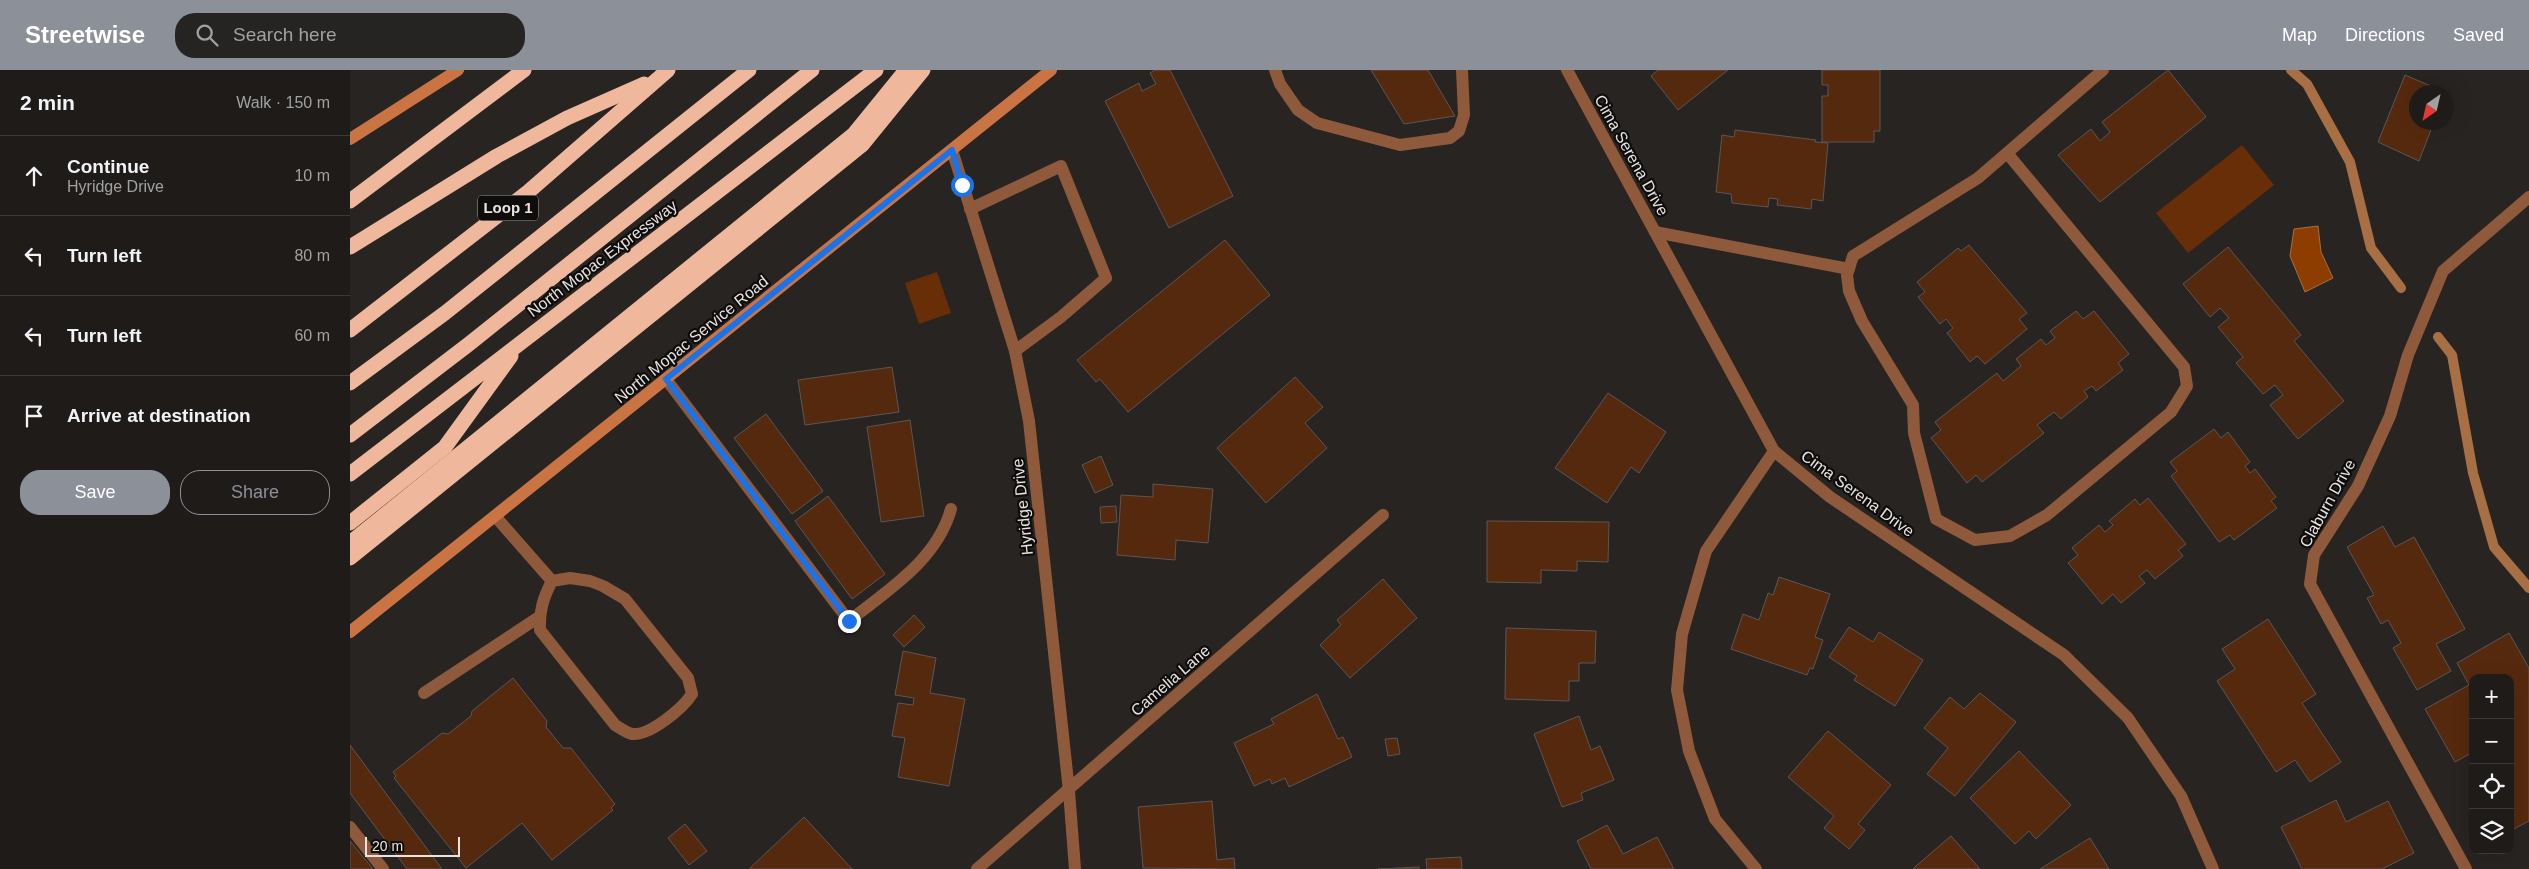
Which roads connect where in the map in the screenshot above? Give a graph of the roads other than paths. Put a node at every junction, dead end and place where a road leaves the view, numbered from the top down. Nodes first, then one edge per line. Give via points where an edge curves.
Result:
1 (458, 70) edge
2 (524, 70) edge
3 (749, 70) edge
4 (812, 70) edge
5 (876, 70) edge
6 (906, 70) edge
7 (923, 70) edge
8 (1051, 70) edge
9 (1275, 70) edge
10 (1462, 70) edge
11 (1567, 70) edge
12 (2103, 70) edge
13 (663, 74) edge
14 (350, 139) edge
15 (952, 150) junction
16 (2007, 153) junction
17 (2529, 197) edge
18 (350, 201) edge
19 (970, 209) junction
20 (1655, 232) junction
21 (350, 247) edge
22 (1849, 269) junction
23 (350, 330) edge
24 (521, 343) junction
25 (1015, 351) junction
26 (666, 379) junction
27 (350, 384) edge
28 (350, 435) edge
29 (1774, 451) junction
30 (350, 474) edge
31 (951, 509) dead end
32 (1383, 515) dead end
33 (495, 516) junction
34 (350, 523) edge
35 (350, 543) edge
36 (350, 558) edge
37 (552, 582) junction
38 (539, 617) junction
39 (350, 632) edge
40 (424, 693) dead end
41 (1069, 791) junction
42 (350, 827) edge
43 (383, 869) edge
44 (977, 869) edge
45 (1076, 869) edge
46 (1756, 869) edge
47 (2213, 869) edge
48 (2466, 869) edge

1 - 14 main road
2 - 18 highway
3 - 27 highway via 445,313
4 - 28 highway
5 - 24 highway, North Mopac Expressway
6 - 35 highway via 854,134
7 - 36 highway via 862,145
8 - 15 main road, North Mopac Service Road
9 - 10 street via 1280,84 1298,110 1317,123 1400,145 1450,138 1459,131 1464,115
11 - 20 street, Cima Serena Drive
12 - 16 street
13 - 21 highway via 567,118 497,156
13 - 23 highway, Loop 1 via 528,192
15 - 19 street, Hyridge Drive
15 - 26 main road, North Mopac Service Road
16 - 22 street via 1978,178 1853,256
16 - 22 street via 2184,367 2187,386 2171,412 2047,515 2010,536 1975,540 1936,519 1914,433 1913,405 1862,321 1849,291
17 - 48 street, Claburn Drive via 2443,271 2408,354 2390,416 2358,486 2314,554 2310,584
19 - 25 street, Hyridge Drive
19 - 25 street via 1061,166 1106,278
20 - 22 street
20 - 29 street, Cima Serena Drive
24 - 30 highway, North Mopac Expressway
24 - 34 highway via 445,447
25 - 41 street, Hyridge Drive via 1029,421
26 - 31 street via 849,621 918,565 947,525
26 - 33 main road, North Mopac Service Road
29 - 46 street via 1706,551 1682,634 1677,690 1689,751 1715,819
29 - 47 street, Cima Serena Drive via 1830,497 2064,656 2128,718 2181,796
32 - 41 street, Camelia Lane
33 - 37 street
33 - 39 main road, North Mopac Service Road
37 - 38 street via 544,596
37 - 38 street via 570,578 590,582 625,599 688,678 692,694 684,705 644,734 630,734 615,725 540,630
38 - 40 street
41 - 44 street, Camelia Lane
41 - 45 street, Hyridge Drive
42 - 43 street

